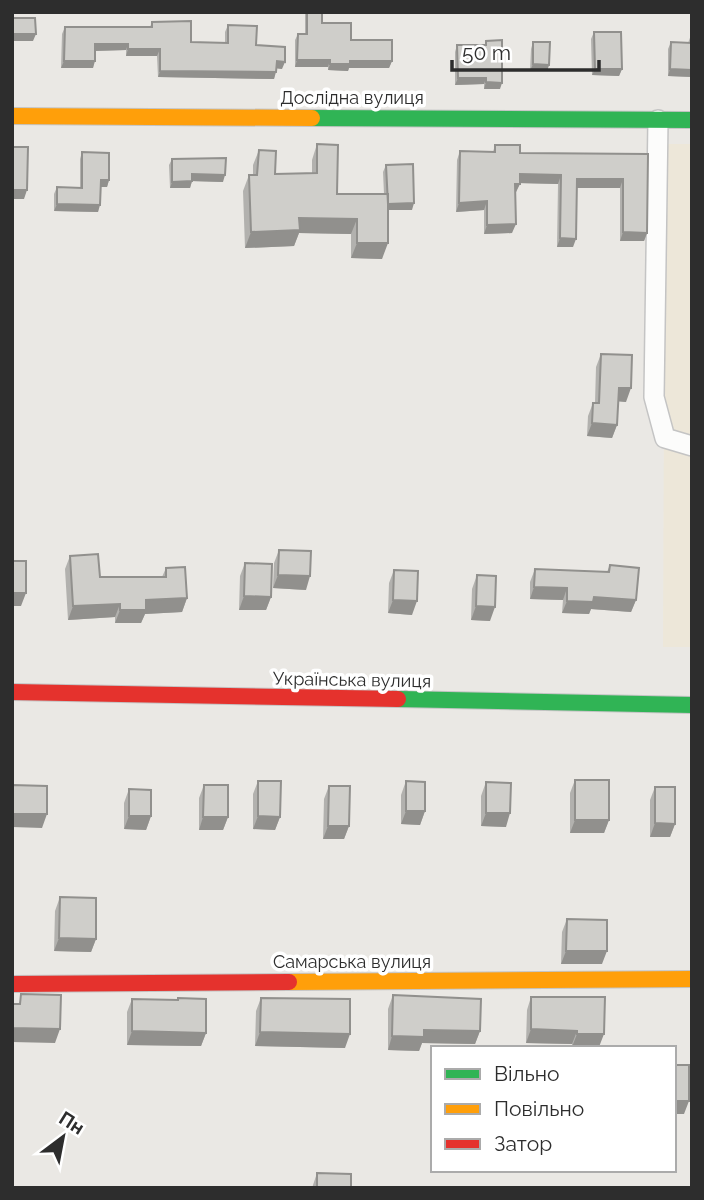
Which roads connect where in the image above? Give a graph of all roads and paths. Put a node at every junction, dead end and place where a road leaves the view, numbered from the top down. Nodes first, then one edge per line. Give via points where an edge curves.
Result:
1 (12, 116) edge
2 (659, 120) junction
3 (692, 120) edge
4 (692, 446) edge
5 (12, 692) edge
6 (692, 705) edge
7 (692, 979) edge
8 (12, 984) edge

1 - 2 street, Дослідна вулиця
2 - 3 street, Дослідна вулиця
2 - 4 street via 654,397 665,438
5 - 6 street, Українська вулиця
7 - 8 street, Самарська вулиця

